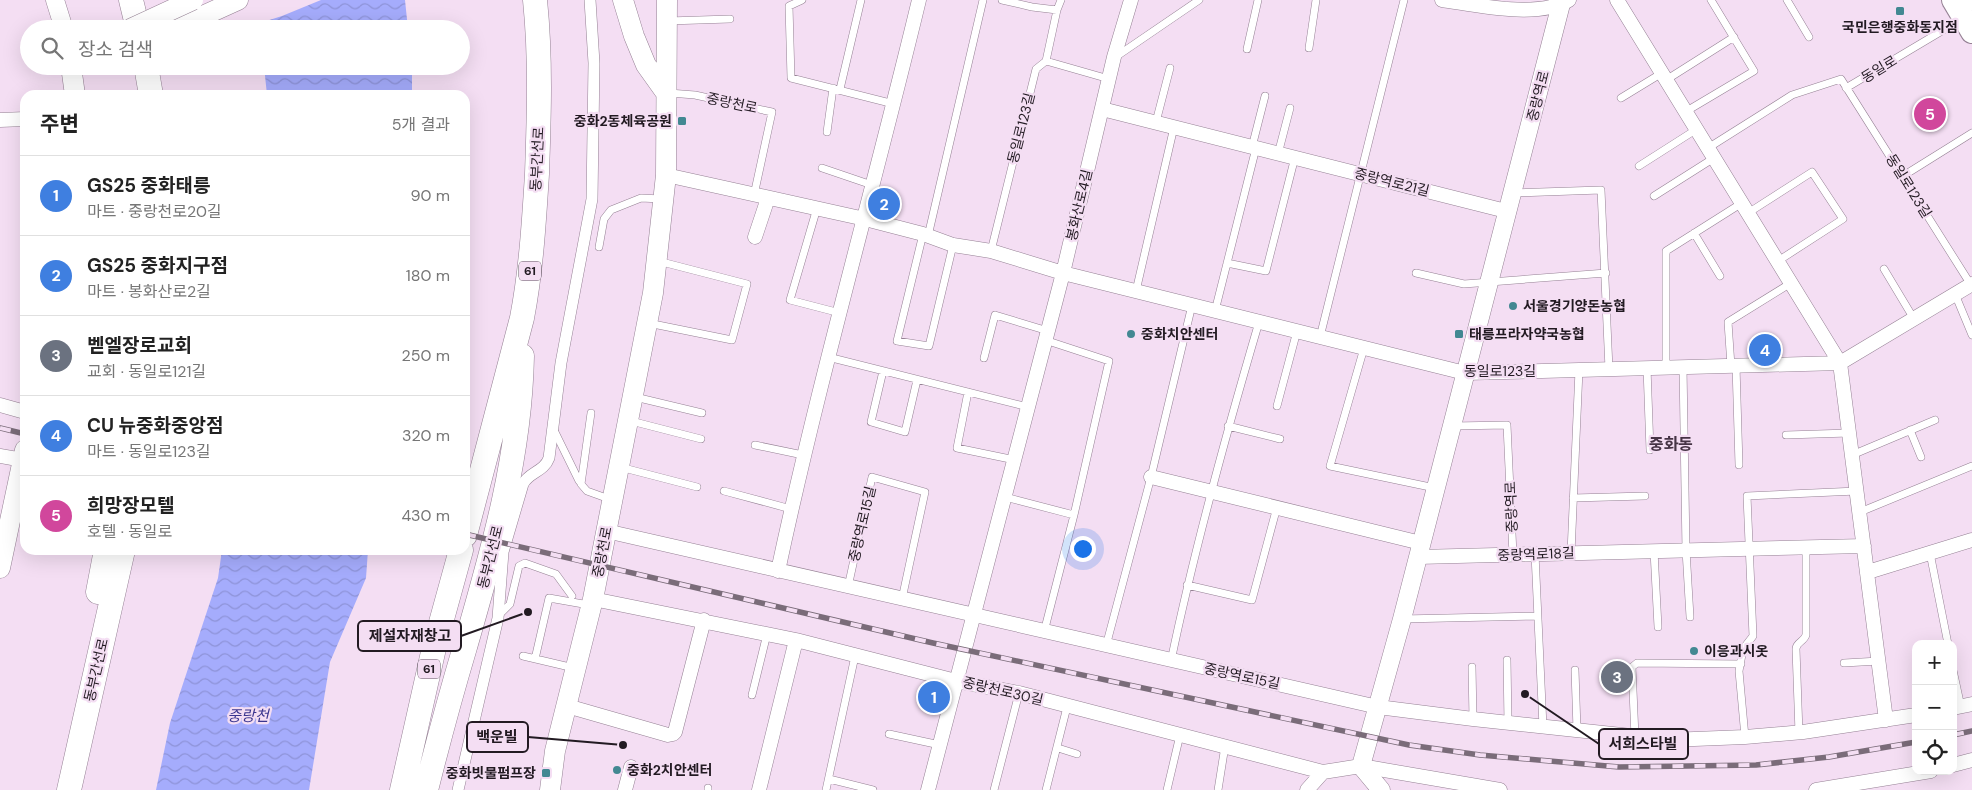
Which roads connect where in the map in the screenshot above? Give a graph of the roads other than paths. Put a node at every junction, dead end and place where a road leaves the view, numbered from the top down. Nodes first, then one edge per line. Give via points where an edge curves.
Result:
1 (55, 0) edge
2 (131, 0) edge
3 (193, 0) edge
4 (238, 0) edge
5 (535, 0) edge
6 (590, 0) edge
7 (623, 0) edge
8 (667, 0) edge
9 (802, 0) edge
10 (860, 0) edge
11 (919, 0) edge
12 (983, 0) edge
13 (1002, 0) edge
14 (1061, 0) edge
15 (1131, 0) edge
16 (1199, 0) edge
17 (1258, 0) edge
18 (1316, 0) edge
19 (1404, 0) edge
20 (1442, 0) edge
21 (1617, 0) edge
22 (1711, 0) edge
23 (1787, 0) edge
24 (1563, 2) edge
25 (1031, 3) edge
26 (1057, 10) junction
27 (1964, 13) edge
28 (730, 19) dead end
29 (61, 20) edge
30 (136, 20) edge
31 (150, 20) edge
32 (194, 20) edge
33 (668, 20) junction
34 (1734, 37) junction
35 (1809, 37) dead end
36 (1308, 48) dead end
37 (1247, 49) dead end
38 (1114, 58) junction
39 (1046, 61) junction
40 (1170, 68) dead end
41 (72, 75) edge
42 (148, 75) edge
43 (1664, 77) junction
44 (1109, 79) junction
45 (1846, 88) junction
46 (837, 89) junction
47 (74, 90) edge
48 (150, 90) edge
49 (666, 93) junction
50 (1265, 96) dead end
51 (1621, 98) dead end
52 (894, 104) junction
53 (1290, 108) dead end
54 (1102, 109) junction
55 (1685, 112) junction
56 (20, 119) edge
57 (0, 120) edge
58 (1156, 122) junction
59 (1174, 127) junction
60 (1697, 129) junction
61 (827, 132) dead end
62 (1972, 133) edge
63 (1254, 147) junction
64 (1711, 153) junction
65 (1278, 154) junction
66 (1294, 157) junction
67 (1639, 166) dead end
68 (822, 168) dead end
69 (1361, 174) junction
70 (666, 175) junction
71 (1902, 176) junction
72 (872, 185) junction
73 (1513, 193) junction
74 (754, 194) junction
75 (1654, 196) dead end
76 (768, 198) junction
77 (663, 199) junction
78 (817, 208) junction
79 (1745, 208) junction
80 (1506, 211) junction
81 (865, 220) junction
82 (1694, 233) junction
83 (926, 235) junction
84 (755, 237) dead end
85 (953, 245) junction
86 (599, 246) dead end
87 (991, 252) junction
88 (657, 261) junction
89 (1778, 261) junction
90 (1227, 263) junction
91 (1884, 268) dead end
92 (1063, 273) junction
93 (1416, 273) dead end
94 (1606, 273) junction
95 (1720, 276) dead end
96 (1489, 283) junction
97 (1791, 283) junction
98 (1971, 284) edge
99 (1136, 291) junction
100 (1955, 294) junction
101 (1192, 304) junction
102 (1216, 310) junction
103 (840, 313) junction
104 (522, 318) junction
105 (1914, 319) junction
106 (1259, 322) junction
107 (647, 323) junction
108 (1297, 331) junction
109 (1972, 335) edge
110 (1047, 336) junction
111 (1320, 337) junction
112 (1364, 348) junction
113 (827, 357) junction
114 (984, 358) dead end
115 (1840, 363) junction
116 (1733, 366) junction
117 (1683, 367) junction
118 (1647, 368) junction
119 (1666, 368) junction
120 (1609, 369) junction
121 (1579, 370) junction
122 (882, 371) junction
123 (1465, 373) junction
124 (917, 380) junction
125 (968, 392) junction
126 (633, 396) junction
127 (0, 405) edge
128 (1276, 406) dead end
129 (1028, 407) junction
130 (20, 411) edge
131 (702, 412) dead end
132 (591, 413) dead end
133 (628, 420) junction
134 (1935, 420) dead end
135 (1228, 426) junction
136 (1451, 426) junction
137 (553, 428) junction
138 (1910, 430) junction
139 (1850, 433) junction
140 (1786, 435) dead end
141 (700, 439) dead end
142 (1280, 439) dead end
143 (754, 445) dead end
144 (1650, 450) dead end
145 (20, 455) edge
146 (803, 455) junction
147 (1852, 455) junction
148 (0, 456) edge
149 (1921, 457) dead end
150 (1015, 460) junction
151 (619, 466) junction
152 (1739, 466) dead end
153 (1972, 466) edge
154 (20, 474) edge
155 (1151, 477) junction
156 (581, 484) junction
157 (697, 486) dead end
158 (1435, 488) junction
159 (724, 491) dead end
160 (1857, 491) junction
161 (1211, 492) junction
162 (1645, 496) dead end
163 (1005, 497) junction
164 (1573, 498) junction
165 (612, 500) junction
166 (1277, 506) junction
167 (791, 509) junction
168 (1860, 512) junction
169 (1074, 515) junction
170 (470, 516) edge
171 (606, 531) junction
172 (1972, 540) edge
173 (1864, 546) junction
174 (1806, 548) junction
175 (1749, 549) junction
176 (1419, 550) junction
177 (1686, 550) junction
178 (1654, 552) junction
179 (1571, 553) junction
180 (1930, 553) junction
181 (1535, 554) junction
182 (105, 555) edge
183 (122, 555) edge
184 (460, 555) edge
185 (1513, 555) junction
186 (0, 568) edge
187 (778, 570) junction
188 (1868, 572) junction
189 (1187, 585) junction
190 (848, 587) junction
191 (572, 596) dead end
192 (902, 599) junction
193 (592, 602) junction
194 (499, 614) junction
195 (974, 616) junction
196 (1537, 616) junction
197 (1690, 618) dead end
198 (1402, 619) junction
199 (704, 620) junction
200 (1658, 627) dead end
201 (1044, 632) junction
202 (767, 634) junction
203 (796, 640) junction
204 (1947, 640) edge
205 (1106, 646) junction
206 (523, 656) dead end
207 (855, 656) junction
208 (535, 659) junction
209 (1507, 660) dead end
210 (1171, 661) junction
211 (1879, 661) junction
212 (1844, 663) dead end
213 (1741, 664) junction
214 (1472, 667) dead end
215 (576, 668) junction
216 (1575, 670) dead end
217 (956, 681) junction
218 (1957, 685) edge
219 (1019, 693) junction
220 (752, 695) dead end
221 (567, 706) junction
222 (1067, 706) junction
223 (1378, 706) junction
224 (1962, 706) edge
225 (1912, 716) edge
226 (1473, 719) junction
227 (1886, 720) junction
228 (1508, 723) junction
229 (1543, 727) junction
230 (1577, 730) junction
231 (1800, 733) junction
232 (889, 734) dead end
233 (1180, 735) junction
234 (1635, 737) junction
235 (1745, 737) junction
236 (940, 745) junction
237 (1225, 745) junction
238 (1058, 748) junction
239 (1077, 754) dead end
240 (1972, 760) edge
241 (1957, 764) edge
242 (1361, 766) junction
243 (631, 767) dead end
244 (1323, 772) junction
245 (1917, 775) edge
246 (829, 779) junction
247 (1882, 785) edge
248 (68, 790) edge
249 (402, 790) edge
250 (426, 790) edge
251 (458, 790) edge
252 (550, 790) edge
253 (625, 790) edge
254 (759, 790) edge
255 (826, 790) edge
256 (873, 790) edge
257 (928, 790) edge
258 (994, 790) edge
259 (1046, 790) edge
260 (1167, 790) edge
261 (1218, 790) edge
262 (1307, 790) edge
263 (1381, 790) edge
264 (1500, 790) edge
265 (1816, 790) edge

1 - 29 street
2 - 30 highway
3 - 31 main road, bridge
4 - 32 main road
5 - 104 highway, 동부간선로 / 61 via 540,114 528,287
6 - 137 street via 594,63 592,199 561,363
7 - 49 main road via 646,65
8 - 33 main road, 중랑천로
9 - 46 lane via 789,6 791,78
10 - 46 lane
11 - 52 street
12 - 83 lane
13 - 25 lane
14 - 26 lane
15 - 38 street, 봉화산로4길
16 - 38 lane
17 - 37 lane
18 - 36 lane
19 - 69 lane
20 - 24 street via 1522,10
21 - 43 street
22 - 34 lane
23 - 35 lane
24 - 73 street, 중랑역로
25 - 26 lane
26 - 39 lane, 동일로123길
27 - 45 lane, 동일로
28 - 33 lane
33 - 49 main road, 중랑천로
34 - 43 lane
34 - 55 lane via 1754,71
38 - 44 street, 봉화산로4길
39 - 44 lane
39 - 87 lane, 동일로123길 via 1036,69
40 - 58 lane
41 - 47 main road
42 - 48 highway
43 - 51 lane
43 - 55 street
44 - 54 street, 봉화산로4길
45 - 64 lane, 동일로 via 1841,79 1792,95
45 - 71 lane, 동일로123길
46 - 52 lane
46 - 61 lane
49 - 70 main road, 중랑천로
49 - 74 lane, 중랑천로 via 696,95 772,112
50 - 63 lane
52 - 72 street
53 - 65 lane
54 - 58 street, 중랑역로21길
54 - 92 street, 봉화산로4길
55 - 60 street
56 - 57 street
58 - 59 street, 중랑역로21길
59 - 63 street, 중랑역로21길
59 - 99 lane
60 - 64 street
60 - 67 lane
62 - 71 lane
63 - 65 street, 중랑역로21길
63 - 90 lane
64 - 75 lane
64 - 79 street
65 - 66 street, 중랑역로21길
66 - 69 street, 중랑역로21길
66 - 90 lane via 1266,271
68 - 72 lane
69 - 80 street, 중랑역로21길
69 - 111 lane
70 - 74 street, 동일로123길
70 - 77 main road, 중랑천로
71 - 98 lane, 동일로123길
72 - 81 street
73 - 80 street, 중랑역로
73 - 94 lane via 1601,190
74 - 76 street, 동일로123길
76 - 78 street, 동일로123길
76 - 84 street
77 - 86 lane via 641,198 612,210 604,219
77 - 88 main road, 중랑천로
78 - 81 street, 동일로123길
78 - 103 lane via 790,300
79 - 82 lane
79 - 89 street
79 - 89 lane via 1812,172 1843,219
80 - 96 street, 중랑역로
81 - 83 street, 동일로123길
81 - 103 street
82 - 95 lane
82 - 119 lane via 1666,251
83 - 85 street, 동일로123길
83 - 85 lane via 897,341 929,346
85 - 87 street, 동일로123길
87 - 92 street, 동일로123길
88 - 107 main road, 중랑천로
88 - 107 lane via 747,284 732,340
89 - 97 street
90 - 102 lane
91 - 105 lane
92 - 99 street, 동일로123길
92 - 110 street, 봉화산로4길
93 - 96 lane via 1464,284
94 - 96 lane
94 - 120 lane
96 - 123 street, 중랑역로
97 - 115 street
97 - 116 lane via 1728,322
98 - 100 street, 동일로123길
99 - 101 street, 동일로123길
100 - 105 street, 동일로123길
100 - 109 lane
101 - 102 street, 동일로123길
101 - 155 lane
102 - 106 street, 동일로123길
103 - 113 street
104 - 170 highway, 동부간선로 / 61
104 - 250 highway, 동부간선로 / 61 via 521,397 513,462 490,559
105 - 115 street, 동일로123길
106 - 108 street, 동일로123길
106 - 135 lane
107 - 126 main road, 중랑천로
108 - 111 street, 동일로123길
108 - 128 lane
110 - 114 lane via 995,315
110 - 129 street, 봉화산로4길
110 - 169 lane via 1109,361
111 - 112 street, 동일로123길
112 - 123 street, 동일로123길
112 - 158 lane via 1330,466
113 - 122 lane
113 - 146 street
115 - 116 street, 동일로123길
115 - 139 street
116 - 117 street, 동일로123길
116 - 152 lane
117 - 119 street, 동일로123길
117 - 177 lane
118 - 119 street, 동일로123길
118 - 120 street, 동일로123길
118 - 144 lane
120 - 121 street, 동일로123길
121 - 123 street, 동일로123길
121 - 164 lane
122 - 124 lane
122 - 124 lane via 871,422 905,432
123 - 136 street, 중랑역로
124 - 125 lane
125 - 129 lane
125 - 150 lane via 957,448
126 - 131 lane
126 - 133 main road, 중랑천로
127 - 130 street
129 - 150 street, 봉화산로4길
132 - 156 lane
133 - 141 lane
133 - 151 main road, 중랑천로
134 - 138 lane
135 - 142 lane
135 - 161 lane
136 - 158 street, 중랑역로
136 - 185 lane, 중랑역로 via 1508,425
137 - 156 lane
137 - 194 street via 549,458 544,468 528,477 523,484 503,552
138 - 147 lane
138 - 149 lane
139 - 140 lane
139 - 147 street
143 - 146 lane
145 - 148 street
146 - 167 street
147 - 160 street
150 - 163 street, 봉화산로4길
151 - 157 lane
151 - 165 main road, 중랑천로
153 - 168 lane
154 - 186 main road
155 - 161 street, 중랑역로18길
155 - 205 lane
156 - 165 lane via 586,491
158 - 176 street, 중랑역로
159 - 167 lane
160 - 168 street
160 - 175 lane via 1747,496
161 - 166 street, 중랑역로18길
161 - 189 lane
162 - 164 lane
163 - 169 lane
163 - 195 street, 봉화산로4길
164 - 179 lane
165 - 171 main road, 중랑천로
166 - 176 street, 중랑역로18길
166 - 189 lane via 1252,600
167 - 187 street
168 - 173 street
169 - 201 lane
171 - 187 street, 중랑역로15길
171 - 193 main road, 중랑천로
172 - 180 street
173 - 174 street, 중랑역로18길
173 - 188 street
174 - 175 street, 중랑역로18길
174 - 231 lane via 1806,635 1796,649
175 - 177 street, 중랑역로18길
175 - 213 lane via 1753,638 1744,649
176 - 185 street, 중랑역로18길
176 - 198 street, 중랑역로
177 - 178 street, 중랑역로18길
177 - 197 lane
178 - 179 street, 중랑역로18길
178 - 200 lane
179 - 181 street, 중랑역로18길
180 - 188 street
180 - 204 lane
181 - 185 street, 중랑역로18길
181 - 196 lane
182 - 248 highway, 동부간선로
183 - 248 highway, 동부간선로
184 - 249 highway, 61 via 434,648
187 - 190 street, 중랑역로15길
188 - 211 street
189 - 210 lane
190 - 192 street, 중랑역로15길
190 - 192 lane, 중랑역로15길 via 872,477 926,492
191 - 194 lane via 556,574 525,563 519,566 510,604
192 - 195 street, 중랑역로15길
193 - 199 street, 중랑천로30길
193 - 208 lane via 549,598
193 - 215 main road, 중랑천로
194 - 251 street
195 - 201 street, 중랑역로15길
195 - 217 street, 봉화산로4길
196 - 198 lane
196 - 229 lane
198 - 223 street, 중랑역로
199 - 202 street, 중랑천로30길
199 - 221 street via 673,734
201 - 205 street, 중랑역로15길
202 - 203 street, 중랑천로30길
202 - 220 lane
203 - 207 street, 중랑천로30길
203 - 254 street
205 - 210 street, 중랑역로15길
206 - 208 lane
207 - 217 street, 중랑천로30길
207 - 246 lane
208 - 215 lane
209 - 228 lane
210 - 223 street, 중랑역로15길
211 - 212 lane
211 - 227 street
213 - 234 lane via 1634,665
213 - 235 lane
214 - 226 lane
215 - 221 main road, 중랑천로
216 - 230 lane
217 - 219 street, 중랑천로30길
217 - 236 street, 봉화산로4길
218 - 224 lane
219 - 222 street, 중랑천로30길
219 - 258 lane
221 - 252 main road, 중랑천로 via 555,751
222 - 233 street, 중랑천로30길
222 - 238 lane
223 - 226 street, 중랑역로15길
223 - 242 street, 중랑역로
225 - 227 street, 중랑역로15길
226 - 228 street, 중랑역로15길
227 - 231 street, 중랑역로15길
228 - 229 street, 중랑역로15길
229 - 230 street, 중랑역로15길
230 - 234 street, 중랑역로15길
231 - 235 street, 중랑역로15길
232 - 236 lane
233 - 237 street, 중랑천로30길
233 - 260 lane
234 - 235 street, 중랑역로15길 via 1669,740
236 - 257 street, 봉화산로4길
237 - 244 street, 중랑천로30길
237 - 261 lane
238 - 239 lane
238 - 259 lane
240 - 241 street
242 - 244 street, 중랑천로30길
242 - 263 street
242 - 264 street, 중랑천로30길
243 - 253 street
244 - 262 street
245 - 247 street
246 - 255 lane
246 - 256 lane
247 - 265 street

